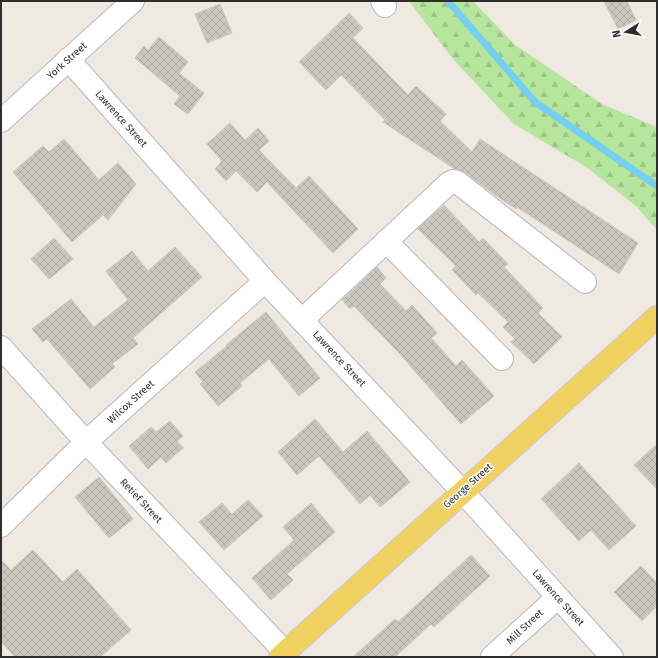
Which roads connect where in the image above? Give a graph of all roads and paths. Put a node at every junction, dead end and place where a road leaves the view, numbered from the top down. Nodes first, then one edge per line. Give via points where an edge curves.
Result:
1 (133, 1) edge
2 (68, 59) junction
3 (1, 121) edge
4 (386, 241) junction
5 (265, 281) junction
6 (585, 282) dead end
7 (302, 320) junction
8 (654, 325) edge
9 (1, 346) edge
10 (502, 358) dead end
11 (86, 442) junction
12 (462, 491) junction
13 (1, 526) edge
14 (557, 598) junction
15 (282, 655) edge
16 (492, 657) edge
17 (612, 657) edge

1 - 2 street, York Street
2 - 3 street, York Street
2 - 5 street, Lawrence Street
4 - 6 street via 448,183 458,182
4 - 7 street
4 - 10 street
5 - 7 street, Lawrence Street
5 - 11 street, Wilcox Street
7 - 12 street, Lawrence Street
8 - 12 main road, George Street
9 - 11 street, Retief Street
11 - 13 street, Wilcox Street
11 - 15 street, Retief Street
12 - 14 street, Lawrence Street
12 - 15 main road, George Street
14 - 16 street, Mill Street
14 - 17 street, Lawrence Street

